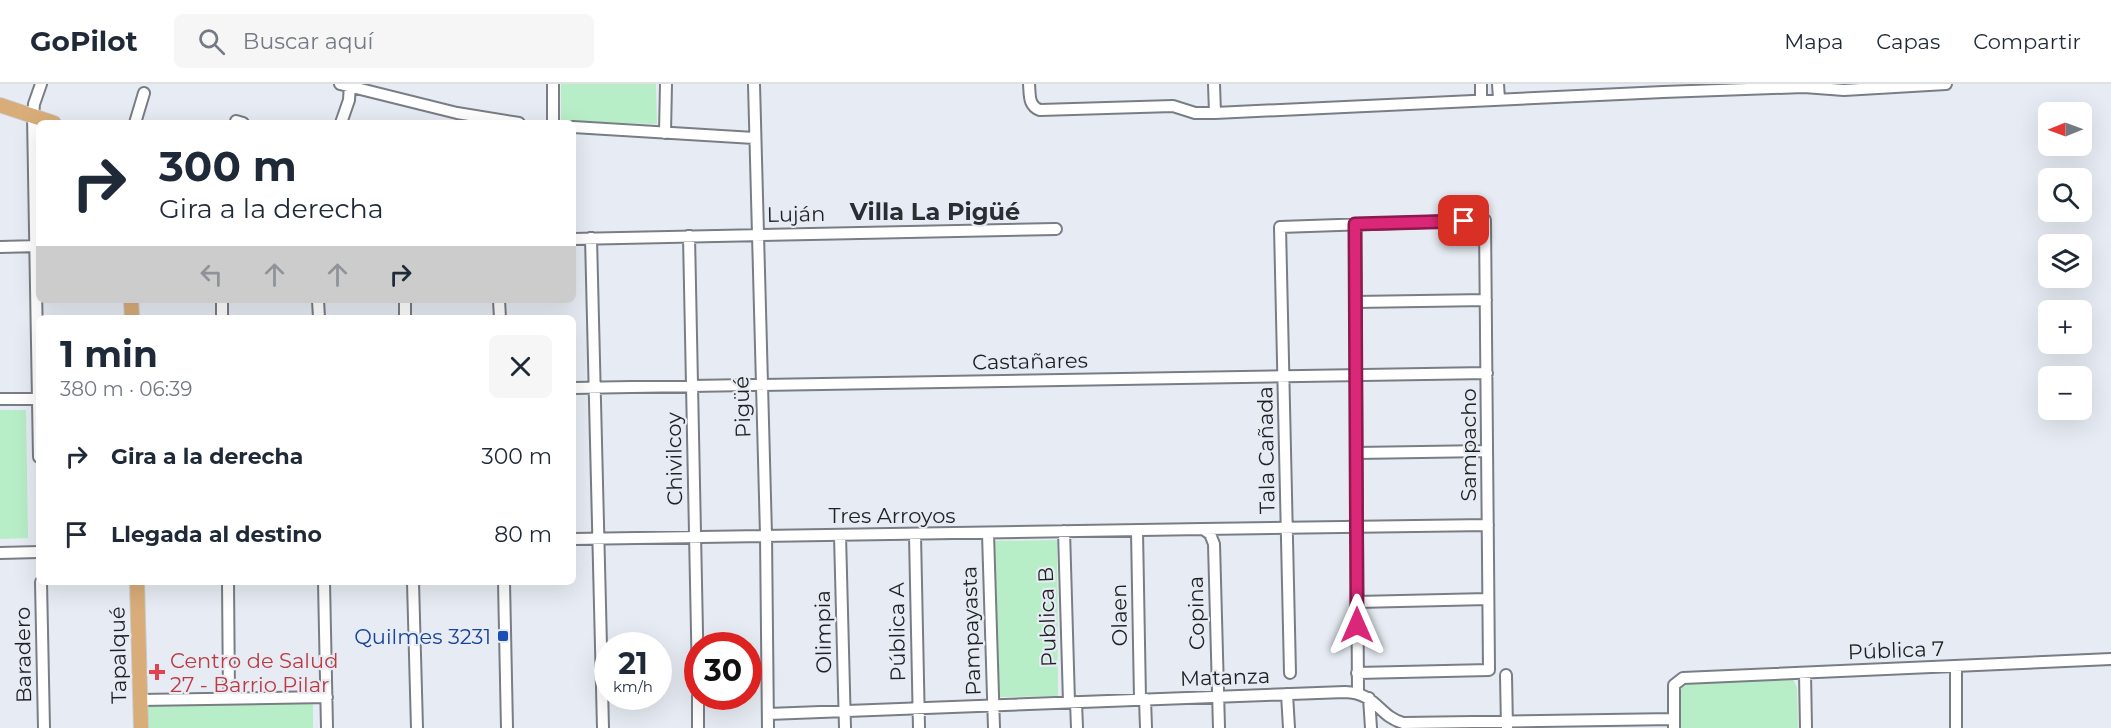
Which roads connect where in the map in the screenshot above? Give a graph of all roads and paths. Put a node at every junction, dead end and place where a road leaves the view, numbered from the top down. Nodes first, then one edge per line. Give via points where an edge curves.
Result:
1 (41, 84) edge
2 (553, 84) edge
3 (666, 84) edge
4 (754, 84) edge
5 (1029, 84) edge
6 (1214, 84) edge
7 (1481, 84) edge
8 (1498, 84) edge
9 (1817, 84) edge
10 (1946, 84) edge
11 (347, 85) edge
12 (1804, 87) junction
13 (1840, 87) edge
14 (367, 88) edge
15 (1663, 88) edge
16 (144, 93) dead end
17 (1498, 99) junction
18 (1481, 100) junction
19 (0, 105) edge
20 (1215, 113) junction
21 (33, 116) junction
22 (45, 120) edge
23 (136, 120) edge
24 (341, 120) edge
25 (487, 120) edge
26 (553, 120) edge
27 (576, 127) edge
28 (665, 133) junction
29 (754, 138) junction
30 (36, 214) edge
31 (1355, 224) junction
32 (1056, 229) dead end
33 (757, 234) junction
34 (689, 236) junction
35 (591, 238) junction
36 (576, 239) edge
37 (36, 246) edge
38 (0, 247) edge
39 (1486, 300) junction
40 (1355, 302) junction
41 (1487, 373) junction
42 (1356, 375) junction
43 (1284, 376) junction
44 (761, 385) junction
45 (692, 386) junction
46 (576, 388) edge
47 (595, 388) junction
48 (0, 399) edge
49 (36, 399) edge
50 (1487, 451) junction
51 (1356, 453) junction
52 (1488, 525) junction
53 (1356, 527) junction
54 (1287, 528) junction
55 (1064, 531) junction
56 (1137, 531) junction
57 (1206, 532) junction
58 (915, 534) junction
59 (988, 534) junction
60 (766, 535) junction
61 (840, 535) junction
62 (695, 537) junction
63 (576, 539) edge
64 (598, 539) junction
65 (36, 552) edge
66 (0, 553) edge
67 (41, 585) edge
68 (138, 585) edge
69 (228, 585) edge
70 (324, 585) edge
71 (413, 585) edge
72 (504, 585) edge
73 (1488, 599) junction
74 (1357, 602) junction
75 (697, 632) edge
76 (2111, 659) edge
77 (1956, 667) junction
78 (1290, 673) dead end
79 (1357, 673) junction
80 (1805, 673) junction
81 (1506, 675) dead end
82 (1358, 692) junction
83 (1287, 694) junction
84 (327, 697) junction
85 (1218, 697) junction
86 (229, 698) junction
87 (1370, 698) junction
88 (1143, 699) junction
89 (140, 700) junction
90 (1072, 702) junction
91 (993, 705) junction
92 (919, 709) junction
93 (698, 710) edge
94 (844, 711) junction
95 (768, 714) junction
96 (1674, 723) edge
97 (1507, 725) edge
98 (44, 728) edge
99 (141, 728) edge
100 (327, 728) edge
101 (417, 728) edge
102 (507, 728) edge
103 (603, 728) edge
104 (698, 728) edge
105 (768, 728) edge
106 (844, 728) edge
107 (920, 728) edge
108 (994, 728) edge
109 (1077, 728) edge
110 (1146, 728) edge
111 (1219, 728) edge
112 (1289, 728) edge
113 (1371, 728) edge
114 (1806, 728) edge
115 (1956, 728) edge

1 - 21 street
2 - 26 street
3 - 28 street
4 - 29 street, Pigüé
5 - 20 street via 1031,103 1040,110 1173,106 1196,113
6 - 20 street
7 - 18 street
8 - 17 street
9 - 12 street
10 - 13 street
11 - 14 street
11 - 24 street
12 - 13 street
12 - 15 street
14 - 25 street
15 - 17 street
16 - 23 street
17 - 18 street
18 - 20 street
19 - 21 main road
21 - 22 main road
21 - 30 street
27 - 28 street
28 - 29 street
29 - 33 street, Pigüé
31 - 39 street, Sampacho via 1485,220
31 - 40 street
31 - 43 street, Tala Cañada via 1280,227
32 - 33 street, Luján
33 - 34 street, Luján
33 - 44 street, Pigüé
34 - 35 street, Luján
34 - 45 street, Chivilcoy
35 - 36 street, Luján
35 - 47 street
37 - 38 street
39 - 40 street
39 - 41 street, Sampacho
40 - 42 street
41 - 42 street, Castañares
41 - 50 street, Sampacho
42 - 43 street, Castañares
42 - 51 street
43 - 44 street, Castañares
43 - 54 street, Tala Cañada
44 - 45 street, Castañares
44 - 60 street, Pigüé
45 - 47 street, Castañares
45 - 62 street, Chivilcoy
46 - 47 street, Castañares
47 - 64 street
48 - 49 street
50 - 51 street
50 - 52 street, Sampacho
51 - 53 street
52 - 53 street, Tres Arroyos
52 - 73 street, Sampacho
53 - 54 street, Tres Arroyos
53 - 74 street
54 - 57 street, Tres Arroyos
54 - 78 street, Tala Cañada
55 - 56 street, Tres Arroyos
55 - 59 street, Tres Arroyos
55 - 90 street, Publica B
56 - 57 street, Tres Arroyos
56 - 88 street, Olaen
57 - 85 street, Copina via 1214,543
58 - 59 street, Tres Arroyos
58 - 61 street, Tres Arroyos
58 - 92 street, Pública A
59 - 91 street, Pampayasta
60 - 61 street, Tres Arroyos
60 - 62 street, Tres Arroyos
60 - 95 street, Pigüé
61 - 94 street, Olimpia
62 - 64 street, Tres Arroyos
62 - 75 street, Chivilcoy
63 - 64 street, Tres Arroyos
64 - 103 street
65 - 66 street
67 - 98 street, Baradero
68 - 89 main road, Tapalqué
69 - 86 street
70 - 84 street
71 - 101 street
72 - 102 street
73 - 74 street
73 - 79 street, Sampacho via 1488,669
74 - 79 street
76 - 77 street, Pública 7
77 - 80 street, Pública 7
77 - 115 street
79 - 82 street
80 - 96 street, Pública 7 via 1683,678 1674,685
80 - 114 street
81 - 97 street
82 - 83 street, Matanza
82 - 87 street, Matanza
83 - 85 street, Matanza
83 - 112 street
84 - 86 street
84 - 100 street
85 - 88 street, Matanza
85 - 111 street, Copina
86 - 89 street
87 - 97 street, Matanza via 1395,721 1403,723
87 - 113 street
88 - 90 street, Matanza
88 - 110 street, Olaen
89 - 99 main road, Tapalqué
90 - 91 street, Matanza
90 - 109 street, Publica B
91 - 92 street, Matanza
91 - 108 street, Pampayasta
92 - 94 street, Matanza
92 - 107 street, Pública A
93 - 104 street
94 - 95 street, Matanza
94 - 106 street, Olimpia
95 - 105 street, Pigüé
96 - 97 street, Matanza

